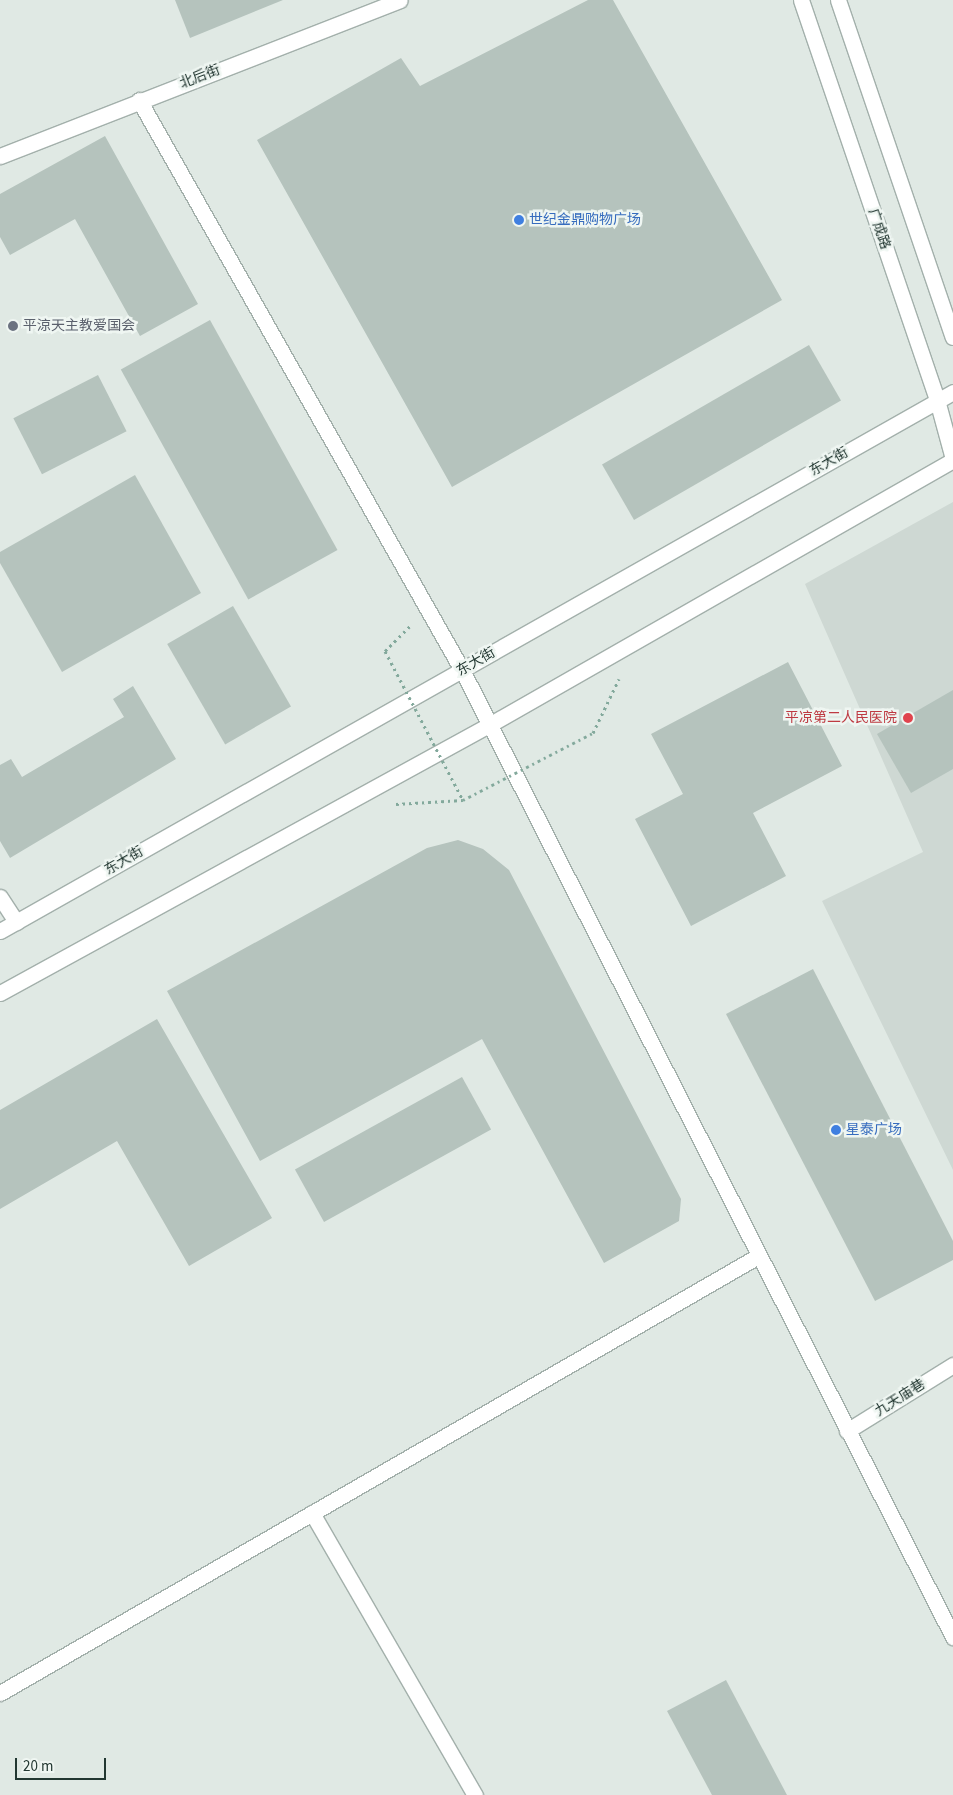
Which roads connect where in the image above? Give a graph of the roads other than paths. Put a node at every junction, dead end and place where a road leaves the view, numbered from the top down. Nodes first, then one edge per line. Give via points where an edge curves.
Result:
1 (400, 0) edge
2 (801, 0) edge
3 (838, 0) edge
4 (139, 100) junction
5 (0, 156) edge
6 (953, 337) edge
7 (953, 392) edge
8 (937, 400) junction
9 (953, 459) edge
10 (462, 670) junction
11 (489, 725) junction
12 (0, 898) edge
13 (16, 922) junction
14 (0, 931) edge
15 (0, 994) edge
16 (758, 1256) junction
17 (953, 1365) edge
18 (847, 1430) junction
19 (312, 1513) junction
20 (953, 1637) edge
21 (0, 1693) edge
22 (475, 1795) edge

1 - 4 street, 北后街
2 - 8 street, 广成路
3 - 6 street
4 - 5 street, 北后街
4 - 10 street
7 - 8 street, 东大街
8 - 9 street, 广成路
8 - 10 street, 东大街
9 - 11 street
10 - 11 street
10 - 13 street, 东大街
11 - 15 street
11 - 16 street
12 - 13 street
13 - 14 street, 东大街
16 - 18 street
16 - 19 street
17 - 18 street, 九天庙巷
18 - 20 street
19 - 21 street
19 - 22 street

